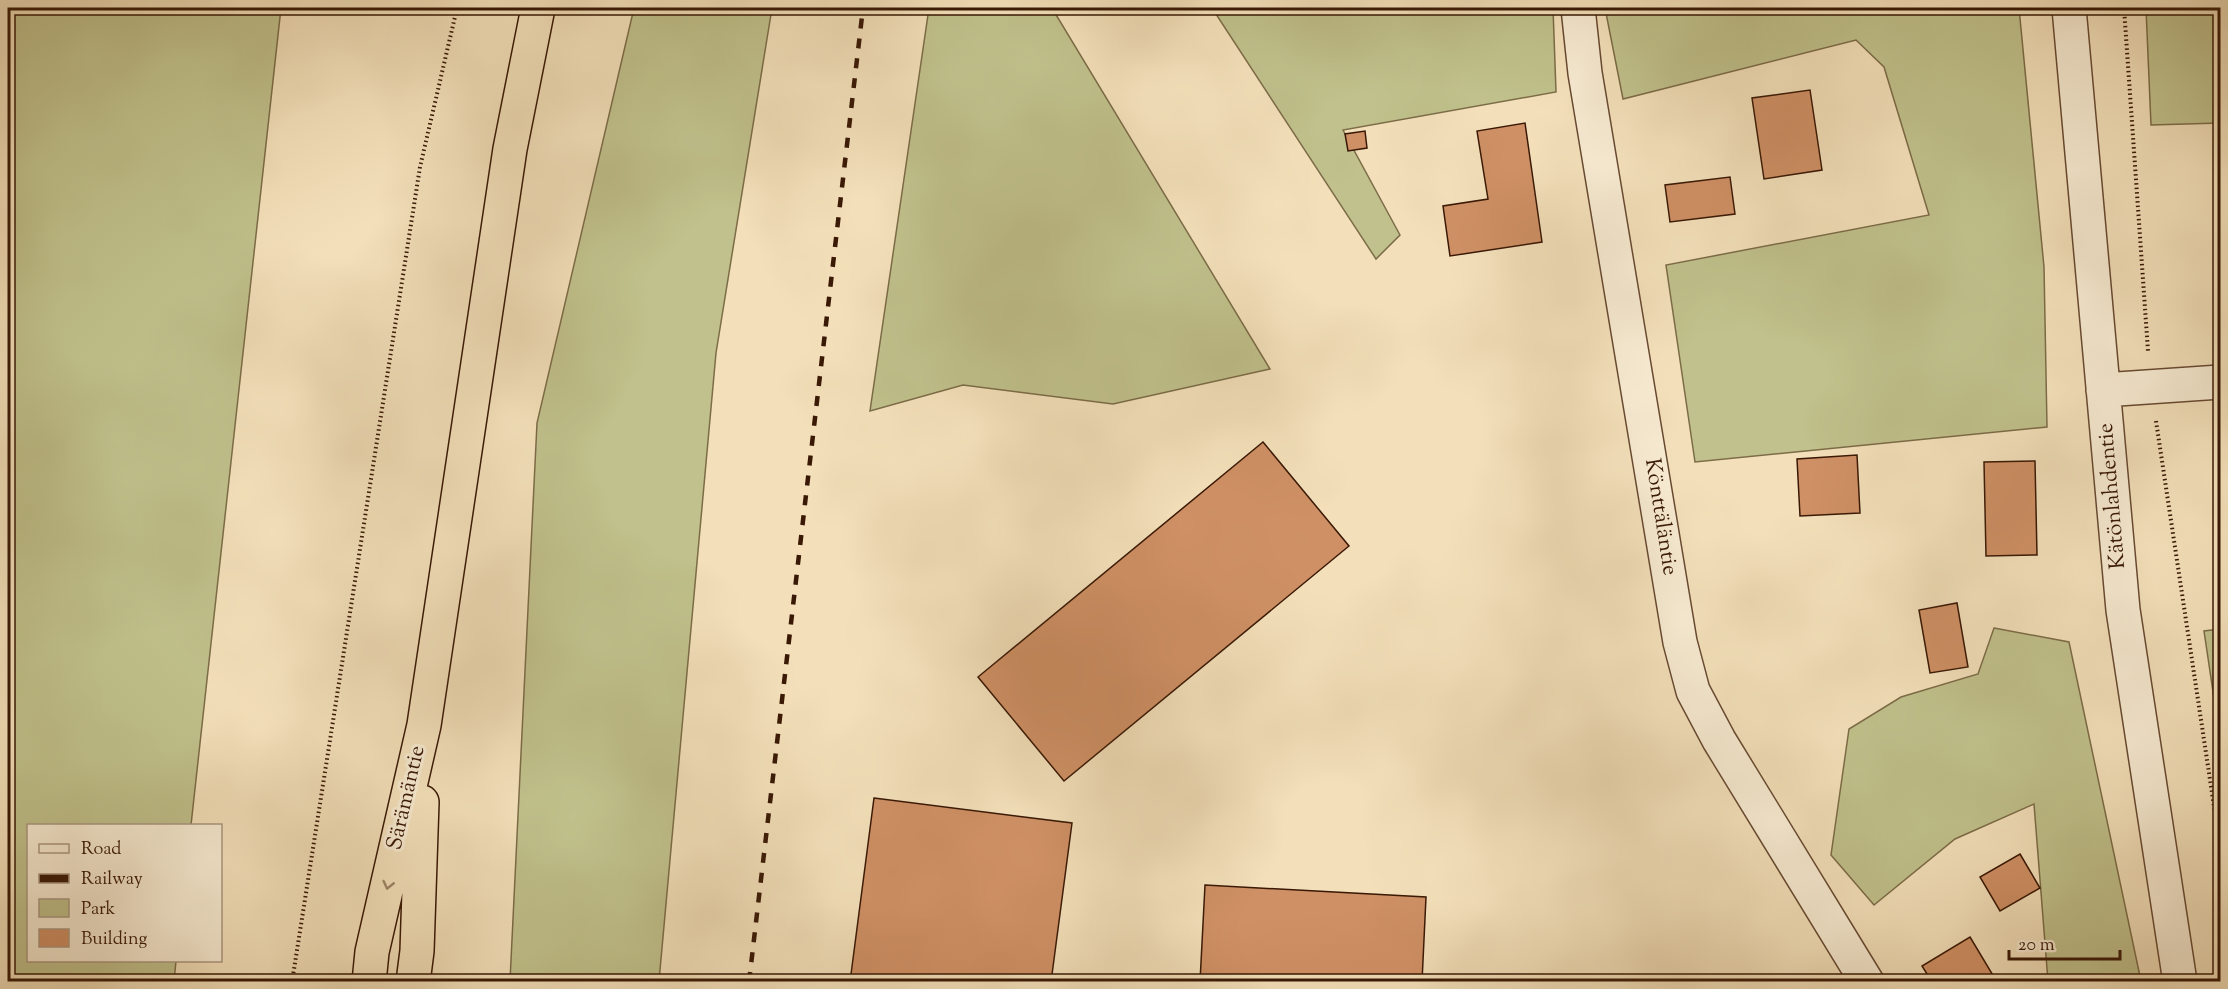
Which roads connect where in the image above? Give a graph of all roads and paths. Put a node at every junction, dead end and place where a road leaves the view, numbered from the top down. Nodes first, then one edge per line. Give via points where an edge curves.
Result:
1 (457, 8) edge
2 (538, 8) edge
3 (1578, 8) edge
4 (2069, 8) edge
5 (2124, 8) edge
6 (2220, 382) edge
7 (2151, 387) junction
8 (2103, 390) junction
9 (424, 725) junction
10 (2220, 846) edge
11 (292, 981) edge
12 (369, 981) edge
13 (413, 981) edge
14 (1867, 981) edge
15 (2180, 981) edge

1 - 11 path via 420,167
2 - 9 highway via 510,149
3 - 14 street, Könttäläntie via 1585,73 1680,642 1693,691
4 - 8 street, Kätönlahdentie
5 - 7 path
6 - 7 street
7 - 8 street
7 - 10 path
8 - 15 street, Kätönlahdentie via 2123,610
9 -> 12 highway, Särämäntie via 372,952
9 - 13 highway, Särämäntie

